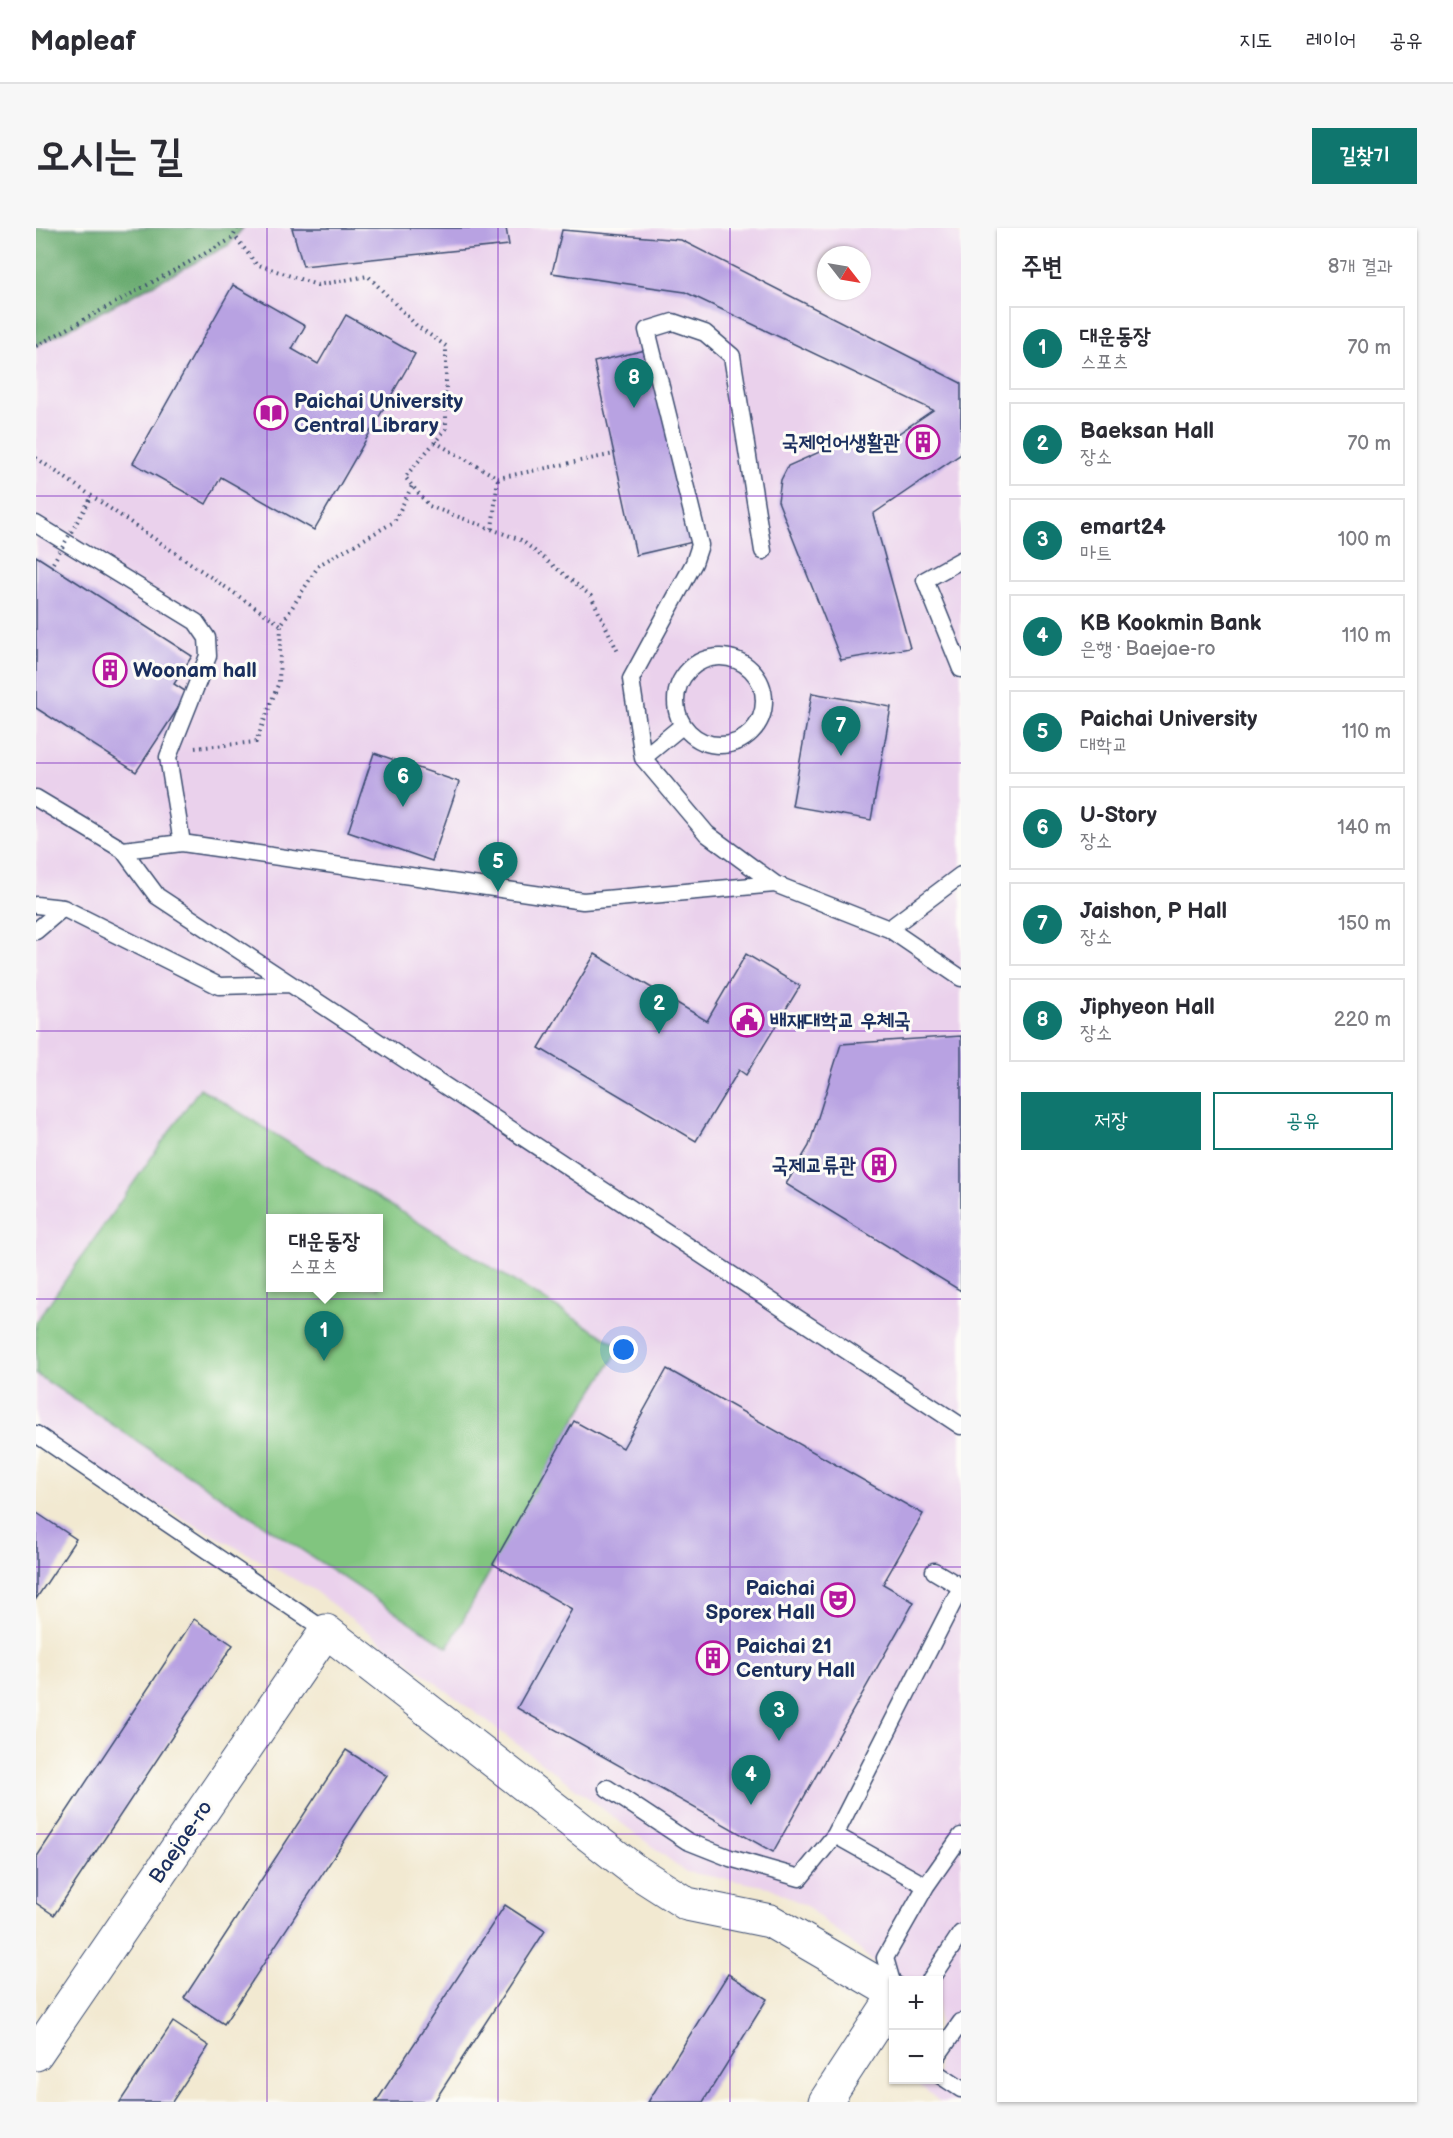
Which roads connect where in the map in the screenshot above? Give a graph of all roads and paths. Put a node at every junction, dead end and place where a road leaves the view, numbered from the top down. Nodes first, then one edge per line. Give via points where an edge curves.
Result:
1 (237, 228) edge
2 (235, 237) dead end
3 (36, 346) edge
4 (435, 442) junction
5 (614, 454) dead end
6 (36, 458) edge
7 (498, 478) junction
8 (412, 486) junction
9 (92, 496) junction
10 (36, 524) edge
11 (492, 529) junction
12 (762, 551) dead end
13 (961, 560) edge
14 (52, 564) dead end
15 (281, 625) junction
16 (961, 669) edge
17 (631, 679) junction
18 (682, 725) junction
19 (170, 751) junction
20 (644, 758) junction
21 (36, 798) edge
22 (182, 843) junction
23 (123, 850) junction
24 (961, 875) edge
25 (775, 884) junction
26 (36, 905) edge
27 (63, 908) junction
28 (889, 929) junction
29 (36, 931) edge
30 (961, 978) edge
31 (289, 984) junction
32 (961, 1426) edge
33 (36, 1434) edge
34 (934, 1571) dead end
35 (326, 1631) junction
36 (607, 1788) dead end
37 (835, 1835) junction
38 (961, 1836) edge
39 (926, 1886) junction
40 (961, 1933) edge
41 (890, 1976) edge
42 (933, 1976) edge
43 (889, 1989) edge
44 (889, 2000) edge
45 (961, 2022) edge
46 (943, 2049) edge
47 (36, 2054) edge
48 (943, 2077) edge
49 (961, 2089) edge
50 (825, 2102) edge

1 - 4 path via 234,235 256,264 317,285 368,276 417,326 446,346 446,429
2 - 3 path
4 - 7 path
4 - 8 path via 405,477
5 - 7 path
6 - 9 path
7 - 11 path
8 - 11 path via 429,506
8 - 15 path via 394,522 319,565
9 - 14 path, bridge
9 - 15 path
10 - 19 lane via 196,622 207,638 208,656
11 - 17 path via 521,540 591,596
12 - 17 lane via 732,356 705,333 673,322 647,330 700,545
13 - 16 lane via 925,580
15 - 19 path via 279,682 256,742
17 - 20 lane
18 - 18 lane via 693,736 713,744 735,742 748,735 763,710 760,681 740,661 712,657 698,662 679,683 677,712
18 - 20 lane
19 - 22 lane
20 - 25 lane via 707,834
21 - 23 lane
22 - 23 lane
22 - 25 lane via 583,901
23 - 31 lane via 157,896
24 - 28 lane
25 - 28 lane
26 - 27 lane
27 - 29 lane
27 - 31 lane via 219,986
28 - 30 lane
31 - 32 lane
33 - 35 lane
34 - 37 lane via 961,1587
35 - 43 street via 634,1870 687,1904 770,1921
35 - 47 street, Baejae-ro
36 - 37 lane via 687,1841 800,1878
37 - 39 lane
38 - 39 lane
39 - 41 lane via 885,1958
40 - 42 lane
44 - 50 street
45 - 46 lane
48 - 49 lane

